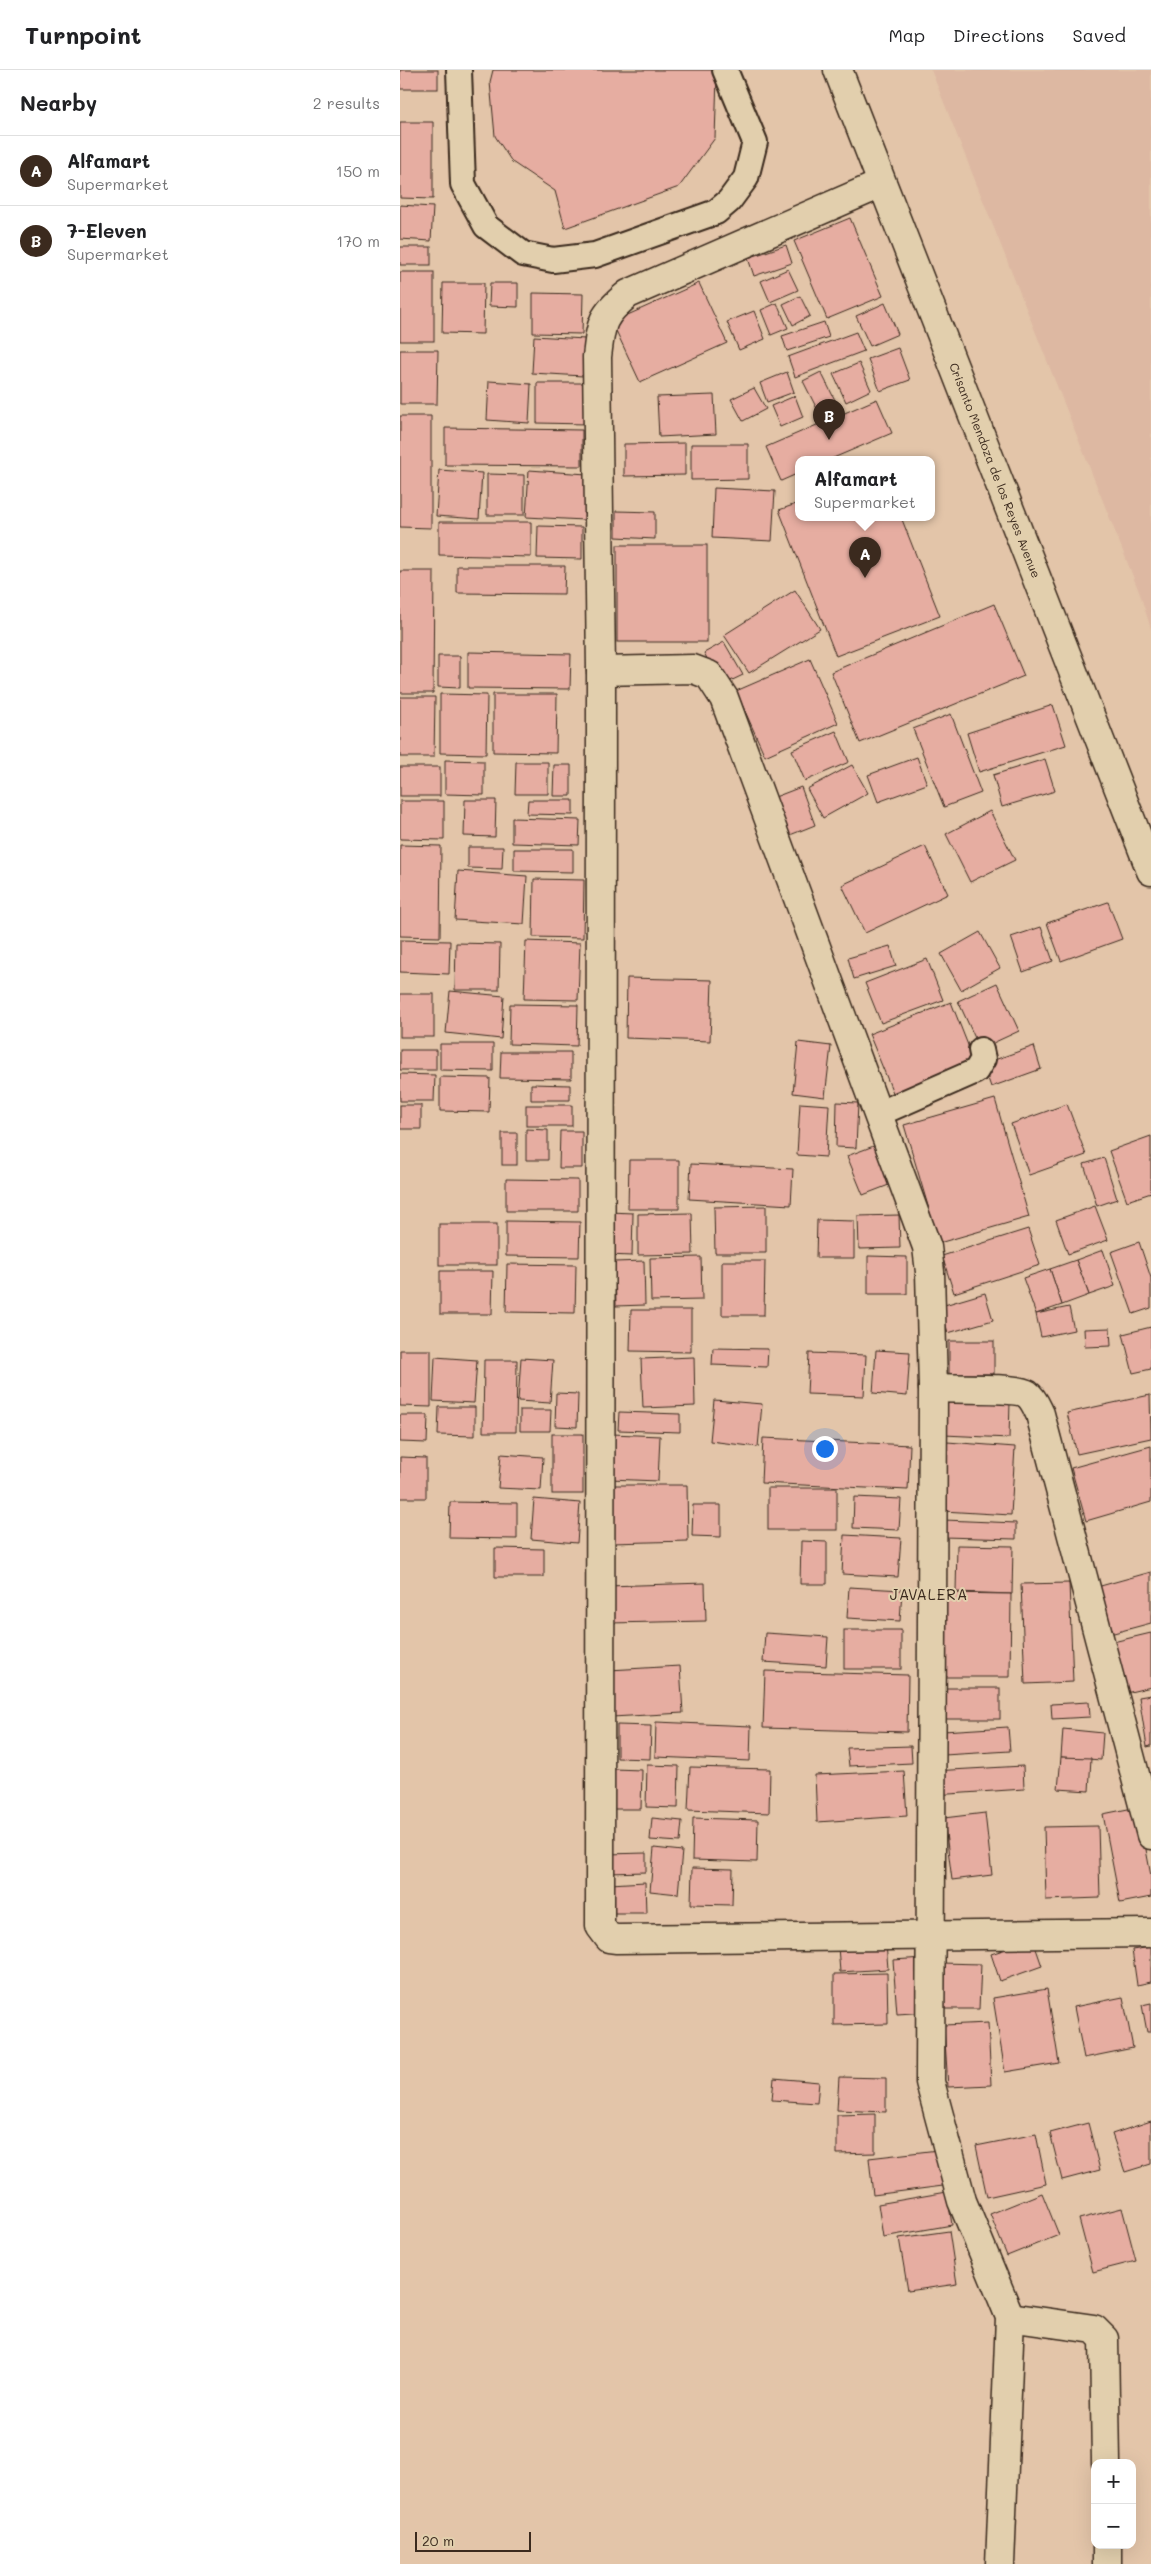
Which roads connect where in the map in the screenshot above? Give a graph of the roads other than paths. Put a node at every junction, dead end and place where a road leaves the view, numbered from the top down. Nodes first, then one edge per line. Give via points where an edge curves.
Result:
1 (459, 70) edge
2 (726, 70) edge
3 (838, 70) edge
4 (881, 184) junction
5 (601, 671) junction
6 (1151, 871) edge
7 (981, 1050) dead end
8 (878, 1114) junction
9 (933, 1388) junction
10 (1151, 1835) edge
11 (1151, 1933) edge
12 (929, 1936) junction
13 (1010, 2317) junction
14 (1106, 2459) edge
15 (1107, 2549) edge
16 (1000, 2564) edge
17 (1107, 2564) edge

1 - 2 lane via 463,184 486,226 522,254 553,260 595,255 716,212 729,202 746,178 755,142
3 - 4 street, Crisanto Mendoza de los Reyes Avenue
4 - 5 street via 628,294 609,309 600,327 597,357
4 - 6 street, Crisanto Mendoza de los Reyes Avenue
5 - 8 street via 693,669 709,675 724,698
5 - 12 street via 600,1926 609,1938 617,1939
7 - 8 lane via 983,1059 976,1071
8 - 9 street via 927,1247
9 - 10 street via 1027,1394 1040,1414
9 - 12 street
11 - 12 street
12 - 13 street via 930,2082 962,2201
13 - 14 street via 1094,2330 1104,2339
13 - 16 street
15 - 17 street

